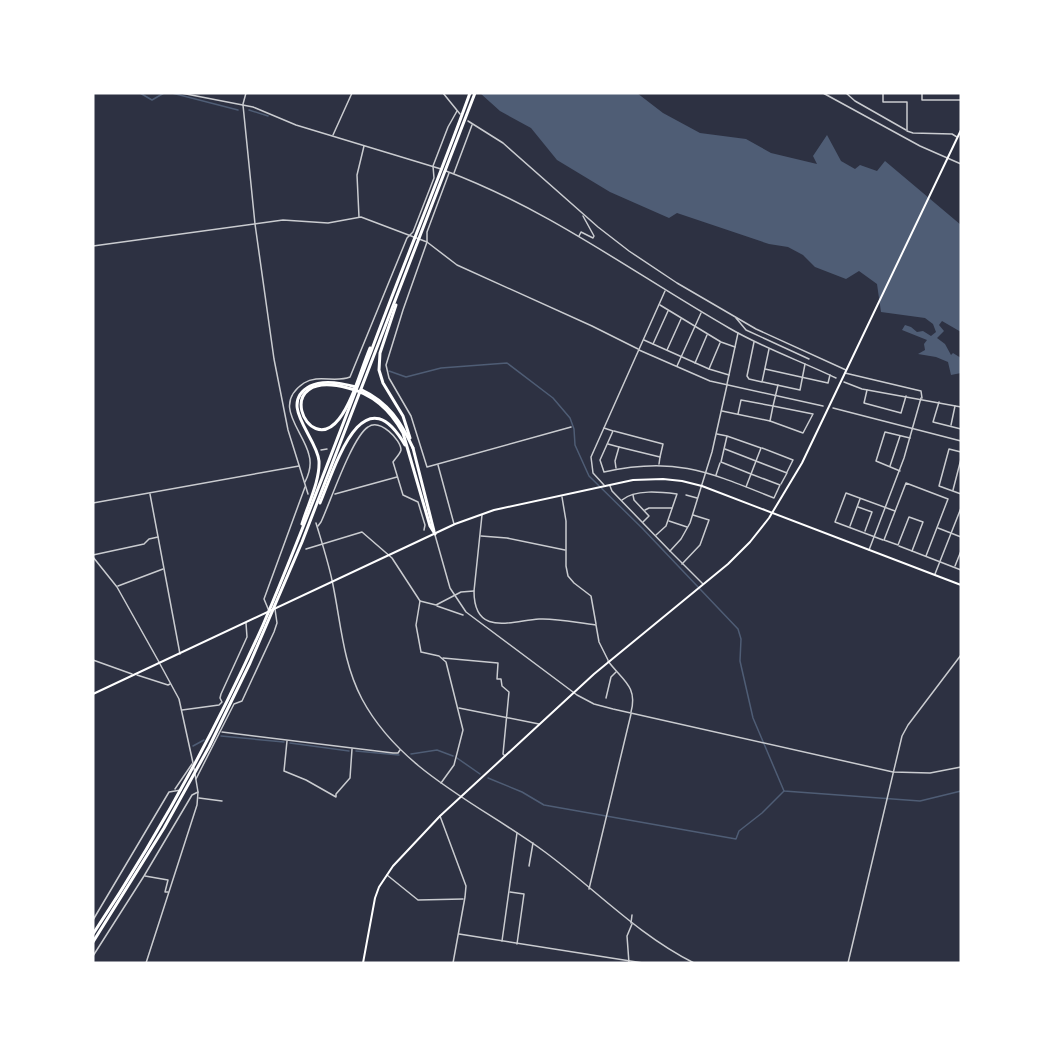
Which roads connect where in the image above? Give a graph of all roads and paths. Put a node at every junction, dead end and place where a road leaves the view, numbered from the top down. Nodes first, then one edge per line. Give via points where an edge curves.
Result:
1 (182, 93) edge
2 (246, 93) edge
3 (352, 93) edge
4 (443, 93) edge
5 (470, 93) edge
6 (475, 93) edge
7 (823, 93) edge
8 (846, 93) edge
9 (883, 93) edge
10 (922, 93) edge
11 (187, 94) edge
12 (961, 100) edge
13 (243, 104) junction
14 (457, 111) junction
15 (460, 114) dead end
16 (468, 122) dead end
17 (472, 125) junction
18 (907, 131) junction
19 (960, 132) edge
20 (333, 135) junction
21 (957, 137) junction
22 (364, 146) junction
23 (946, 159) junction
24 (961, 164) edge
25 (433, 166) junction
26 (445, 166) junction
27 (449, 172) junction
28 (454, 174) junction
29 (582, 215) junction
30 (359, 218) junction
31 (255, 224) junction
32 (412, 235) junction
33 (578, 236) junction
34 (417, 240) junction
35 (427, 242) junction
36 (93, 246) edge
37 (404, 278) junction
38 (666, 290) junction
39 (382, 303) junction
40 (385, 304) dead end
41 (659, 304) junction
42 (669, 310) junction
43 (701, 312) junction
44 (734, 315) junction
45 (681, 318) junction
46 (695, 326) junction
47 (738, 333) junction
48 (708, 334) junction
49 (643, 340) junction
50 (754, 341) junction
51 (721, 342) junction
52 (653, 344) junction
53 (735, 347) junction
54 (769, 348) junction
55 (639, 350) junction
56 (667, 351) junction
57 (681, 357) junction
58 (809, 359) dead end
59 (356, 361) junction
60 (360, 362) dead end
61 (695, 363) junction
62 (805, 363) junction
63 (676, 367) junction
64 (709, 369) junction
65 (765, 369) junction
66 (382, 370) dead end
67 (846, 370) junction
68 (387, 372) junction
69 (729, 375) junction
70 (830, 375) junction
71 (802, 377) junction
72 (836, 378) dead end
73 (360, 381) junction
74 (762, 382) junction
75 (844, 382) dead end
76 (727, 385) junction
77 (778, 385) junction
78 (867, 390) junction
79 (776, 396) junction
80 (906, 396) junction
81 (354, 398) junction
82 (921, 398) junction
83 (939, 402) junction
84 (955, 405) junction
85 (773, 406) junction
86 (823, 406) dead end
87 (961, 407) edge
88 (833, 408) dead end
89 (722, 411) junction
90 (738, 414) junction
91 (770, 421) junction
92 (950, 426) junction
93 (571, 427) dead end
94 (603, 428) junction
95 (914, 428) junction
96 (961, 429) edge
97 (613, 431) junction
98 (716, 434) junction
99 (727, 436) junction
100 (900, 436) junction
101 (910, 438) junction
102 (358, 441) junction
103 (961, 441) edge
104 (353, 442) dead end
105 (607, 443) junction
106 (619, 447) junction
107 (412, 448) junction
108 (761, 448) junction
109 (327, 449) dead end
110 (407, 449) junction
111 (724, 449) junction
112 (321, 450) dead end
113 (313, 452) dead end
114 (961, 452) edge
115 (309, 453) junction
116 (592, 454) junction
117 (601, 456) junction
118 (660, 457) junction
119 (961, 459) edge
120 (756, 461) junction
121 (721, 462) junction
122 (437, 464) junction
123 (659, 464) junction
124 (300, 466) junction
125 (889, 466) junction
126 (616, 469) junction
127 (900, 471) junction
128 (706, 472) junction
129 (787, 473) junction
130 (751, 474) junction
131 (716, 475) junction
132 (398, 477) junction
133 (305, 484) junction
134 (610, 485) junction
135 (780, 485) junction
136 (702, 486) junction
137 (602, 487) junction
138 (746, 487) junction
139 (953, 491) junction
140 (150, 493) junction
141 (308, 494) dead end
142 (334, 494) junction
143 (961, 494) edge
144 (562, 495) junction
145 (633, 495) junction
146 (686, 495) dead end
147 (698, 498) junction
148 (861, 499) junction
149 (621, 500) junction
150 (93, 503) edge
151 (858, 507) junction
152 (672, 508) junction
153 (885, 508) junction
154 (961, 508) edge
155 (645, 511) junction
156 (895, 512) junction
157 (773, 513) junction
158 (482, 514) junction
159 (692, 515) junction
160 (668, 520) junction
161 (643, 522) junction
162 (455, 524) junction
163 (688, 527) junction
164 (850, 527) junction
165 (937, 527) junction
166 (424, 530) dead end
167 (864, 532) junction
168 (951, 533) junction
169 (435, 534) junction
170 (480, 536) junction
171 (655, 536) junction
172 (874, 536) junction
173 (158, 537) junction
174 (961, 537) edge
175 (884, 540) junction
176 (302, 542) junction
177 (322, 545) junction
178 (898, 545) junction
179 (306, 549) dead end
180 (294, 550) junction
181 (566, 550) junction
182 (670, 550) junction
183 (869, 550) junction
184 (961, 550) edge
185 (912, 551) junction
186 (286, 554) dead end
187 (282, 555) junction
188 (93, 556) edge
189 (389, 556) junction
190 (926, 556) junction
191 (940, 562) junction
192 (682, 564) junction
193 (955, 567) junction
194 (164, 569) junction
195 (961, 570) edge
196 (935, 575) junction
197 (333, 582) junction
198 (961, 585) edge
199 (117, 587) junction
200 (702, 587) junction
201 (474, 591) junction
202 (454, 596) junction
203 (420, 601) junction
204 (436, 605) junction
205 (275, 609) junction
206 (269, 612) junction
207 (463, 615) dead end
208 (246, 623) junction
209 (596, 625) junction
210 (180, 654) junction
211 (961, 655) edge
212 (442, 658) junction
213 (93, 660) edge
214 (608, 661) junction
215 (160, 664) junction
216 (616, 672) junction
217 (135, 676) junction
218 (170, 684) junction
219 (93, 694) edge
220 (606, 698) dead end
221 (224, 701) junction
222 (233, 702) junction
223 (458, 708) junction
224 (181, 711) junction
225 (631, 713) junction
226 (508, 717) junction
227 (540, 725) junction
228 (221, 732) junction
229 (287, 740) junction
230 (352, 748) junction
231 (400, 750) junction
232 (505, 756) junction
233 (193, 764) junction
234 (961, 767) edge
235 (893, 772) junction
236 (196, 780) junction
237 (441, 783) junction
238 (179, 792) junction
239 (198, 792) junction
240 (192, 795) junction
241 (462, 796) junction
242 (198, 798) junction
243 (222, 801) dead end
244 (440, 816) junction
245 (517, 833) junction
246 (533, 843) junction
247 (150, 859) dead end
248 (153, 861) junction
249 (529, 866) dead end
250 (386, 874) junction
251 (144, 876) junction
252 (589, 889) junction
253 (169, 892) junction
254 (509, 892) junction
255 (465, 900) junction
256 (103, 905) junction
257 (106, 907) dead end
258 (116, 913) dead end
259 (120, 915) junction
260 (632, 915) dead end
261 (93, 920) edge
262 (631, 923) junction
263 (93, 934) edge
264 (459, 934) junction
265 (93, 942) edge
266 (501, 942) junction
267 (517, 944) junction
268 (93, 956) edge
269 (629, 959) junction
270 (146, 963) edge
271 (363, 963) edge
272 (453, 963) edge
273 (629, 963) edge
274 (643, 963) edge
275 (694, 963) edge
276 (848, 963) edge

1 - 11 street
2 - 13 street
3 - 20 street
4 - 14 street
5 - 26 highway
6 - 26 highway
7 - 23 street
8 - 18 street
9 - 18 street via 883,102 907,102
10 - 12 street via 922,100
11 - 13 street
13 - 20 street
13 - 31 street
14 - 15 street
14 - 25 street
16 - 17 street
17 - 28 street
17 - 29 street via 503,143
18 - 21 street
19 - 21 main road
20 - 22 street
21 - 23 main road
22 - 25 street
22 - 30 street via 357,175
23 - 24 street
23 - 67 main road
25 - 27 street
25 - 32 street via 434,178
26 - 34 highway
27 - 28 street
27 - 35 street
28 - 33 street via 509,198
29 - 33 street via 594,236 581,232
29 - 44 street via 677,283
30 - 31 street via 328,223 283,220
30 - 32 street
31 - 36 street
31 - 124 street via 284,416
32 - 35 street
32 - 39 street via 407,238
33 - 38 street
34 - 37 highway
34 - 73 highway
35 - 55 street via 458,265
35 - 68 street via 401,309
37 - 73 highway
37 - 107 highway via 380,353 379,370 404,417
38 - 41 street
38 - 43 street
39 - 40 street
39 - 59 street
41 - 42 street
41 - 49 street
42 - 45 street
42 - 52 street
43 - 46 street
43 - 47 street
44 - 58 street via 746,330
44 - 67 street
45 - 46 street
45 - 56 street
46 - 48 street
46 - 57 street
47 - 50 street
47 - 53 street
48 - 51 street
48 - 61 street
49 - 52 street
49 - 55 street
50 - 54 street
50 - 74 street via 747,376
51 - 53 street
51 - 64 street
52 - 56 street
53 - 69 street
54 - 62 street
54 - 65 street
55 - 63 street
55 - 94 street
56 - 57 street
57 - 61 street
57 - 63 street
59 - 60 street
59 - 115 street via 347,378 310,380 293,396 292,423
61 - 64 street
62 - 70 street
62 - 71 street
63 - 76 street
64 - 69 street
65 - 71 street
65 - 74 street
66 - 68 street
67 - 82 street via 921,391
67 - 157 main road
68 - 122 street via 411,416 427,467
69 - 76 street
70 - 71 street via 828,383
70 - 72 street
71 - 77 street via 800,390
73 - 81 highway
73 - 81 highway
74 - 77 street
75 - 78 street
76 - 79 street
76 - 89 street
77 - 79 street
78 - 80 street
78 - 80 street via 864,403 901,413
79 - 85 street
79 - 86 street
80 - 82 street
81 - 110 highway via 329,427 314,427 302,415 301,400 312,388 330,385 351,389 388,411 399,426
81 - 176 highway
81 - 180 highway
82 - 83 street
82 - 95 street
83 - 84 street
83 - 92 street via 933,422
84 - 87 street
84 - 92 street
85 - 90 street via 741,400
85 - 91 street
85 - 91 street via 813,414 803,433
88 - 95 street
89 - 90 street
89 - 98 street
90 - 91 street
92 - 96 street
93 - 122 street
94 - 97 street
94 - 116 street
95 - 101 street
95 - 103 street
97 - 105 street
97 - 118 street via 663,444
98 - 99 street
98 - 128 street
99 - 108 street
99 - 111 street
100 - 101 street
100 - 125 street
100 - 125 street via 885,432 876,461
101 - 127 street
102 - 104 street
102 - 132 street via 371,425 390,432 401,450 393,462
102 - 142 street
105 - 106 street
105 - 117 street
106 - 118 street
106 - 126 street
107 - 169 highway
107 - 180 highway via 395,415 370,394 339,383 306,388 298,401 297,413 315,445 319,466
108 - 120 street
108 - 129 street via 793,460
109 - 112 street
110 - 169 highway
110 - 176 highway via 385,420 369,418 358,424
111 - 120 street
111 - 121 street
113 - 115 street
114 - 139 street via 949,449 939,486
115 - 133 street via 310,470
116 - 117 street
116 - 137 street via 593,472
117 - 126 street via 604,472
118 - 123 street
119 - 139 street
120 - 129 street
120 - 130 street
121 - 130 street
121 - 131 street
122 - 162 street
123 - 126 street
123 - 128 street
124 - 133 street
124 - 140 street
125 - 127 street
127 - 153 street
128 - 131 street
128 - 136 street
129 - 135 street
130 - 135 street
130 - 138 street
131 - 138 street
132 - 142 street
132 - 166 street via 404,497 419,504
133 - 141 street
133 - 187 street
134 - 136 main road via 656,478
134 - 137 main road
134 - 149 street
135 - 138 street via 774,498
136 - 147 street
136 - 157 main road
137 - 144 main road
139 - 143 street
140 - 150 street
140 - 173 street
142 - 177 street via 317,525
144 - 158 main road
144 - 181 street
145 - 149 street
145 - 152 street via 677,494
145 - 155 street
146 - 147 street
147 - 159 street
148 - 151 street
148 - 153 street
148 - 164 street via 846,493 835,522
149 - 161 street
151 - 164 street
151 - 167 street via 872,512
152 - 155 street
152 - 160 street
153 - 156 street
153 - 172 street
154 - 168 street
155 - 161 street via 649,516
156 - 165 street via 906,483 948,499
156 - 175 street
157 - 183 main road
157 - 200 main road via 750,542
158 - 162 main road
158 - 170 street
159 - 163 street
159 - 192 street via 710,520 700,545
160 - 163 street
160 - 171 street
161 - 171 street
162 - 169 main road
163 - 182 street
164 - 167 street
165 - 168 street
165 - 190 street
167 - 172 street
168 - 174 street
168 - 191 street
169 - 189 main road
169 - 202 street
170 - 181 street
170 - 201 street
171 - 182 street
172 - 175 street
172 - 183 street
173 - 188 street
173 - 194 street
175 - 178 street
176 - 222 highway
177 - 179 street
177 - 189 street via 362,532
177 - 197 street
178 - 185 street
178 - 185 street via 909,517 923,522
180 - 221 highway via 262,627
181 - 209 street via 568,576 591,596
182 - 192 street
183 - 196 main road
184 - 193 street
185 - 190 street
186 - 187 street
187 - 206 street via 264,599
188 - 199 street
189 - 197 main road
189 - 203 street
190 - 191 street
191 - 193 street
191 - 196 street
192 - 200 street
193 - 195 street
194 - 199 street
194 - 210 street
196 - 198 main road
197 - 205 main road
197 - 231 street via 343,646 357,687 372,715
199 - 215 street
200 - 214 main road
201 - 202 street
201 - 209 street via 480,614 496,624 540,619
202 - 204 street
202 - 225 street via 472,617 577,695 594,704
203 - 204 street
203 - 212 street via 416,625 421,652
204 - 207 street
205 - 206 main road
205 - 222 street via 274,632 242,701
206 - 208 main road
208 - 210 main road
208 - 221 street via 247,637 221,694
209 - 214 street
210 - 215 main road
211 - 235 street via 902,736
212 - 223 street
212 - 226 street via 498,663 497,679 509,692
213 - 217 street
214 - 216 street
214 - 227 main road
215 - 217 main road
215 - 218 street
216 - 220 street
216 - 225 street via 633,693
217 - 218 street
217 - 219 main road
218 - 224 street
221 - 222 street
221 - 224 street
221 - 238 highway
222 - 228 street
222 - 238 highway
223 - 226 street
223 - 237 street via 464,729 454,765
224 - 233 street
225 - 235 street
225 - 252 street
226 - 227 street
226 - 232 street
227 - 232 main road
228 - 229 street
228 - 236 street
229 - 230 street
229 - 230 street via 284,771 336,797 350,778
230 - 231 street via 393,753
231 - 237 street
232 - 241 main road
233 - 236 street
233 - 238 street
234 - 235 street via 930,773
235 - 276 street
236 - 239 street
237 - 241 street
238 - 240 street via 189,791
238 - 256 street via 169,792
238 - 263 highway
238 - 265 highway via 149,854
239 - 240 street
239 - 242 street
240 - 248 street
241 - 244 main road
241 - 245 street
242 - 243 street
242 - 253 street
244 - 250 main road
244 - 255 street via 463,875
245 - 246 street
245 - 254 street
246 - 249 street
246 - 252 street
247 - 248 street
248 - 251 street
250 - 255 street via 418,900
250 - 271 main road via 375,898
251 - 253 street via 168,880 165,892
251 - 259 street
252 - 262 street
253 - 270 street
254 - 266 street
254 - 267 street via 524,894
255 - 264 street
256 - 257 street
256 - 261 street
258 - 259 street
259 - 268 street
260 - 262 street
262 - 269 street via 627,936
262 - 275 street
264 - 266 street
264 - 272 street
266 - 267 street
267 - 269 street
269 - 273 street
269 - 274 street

